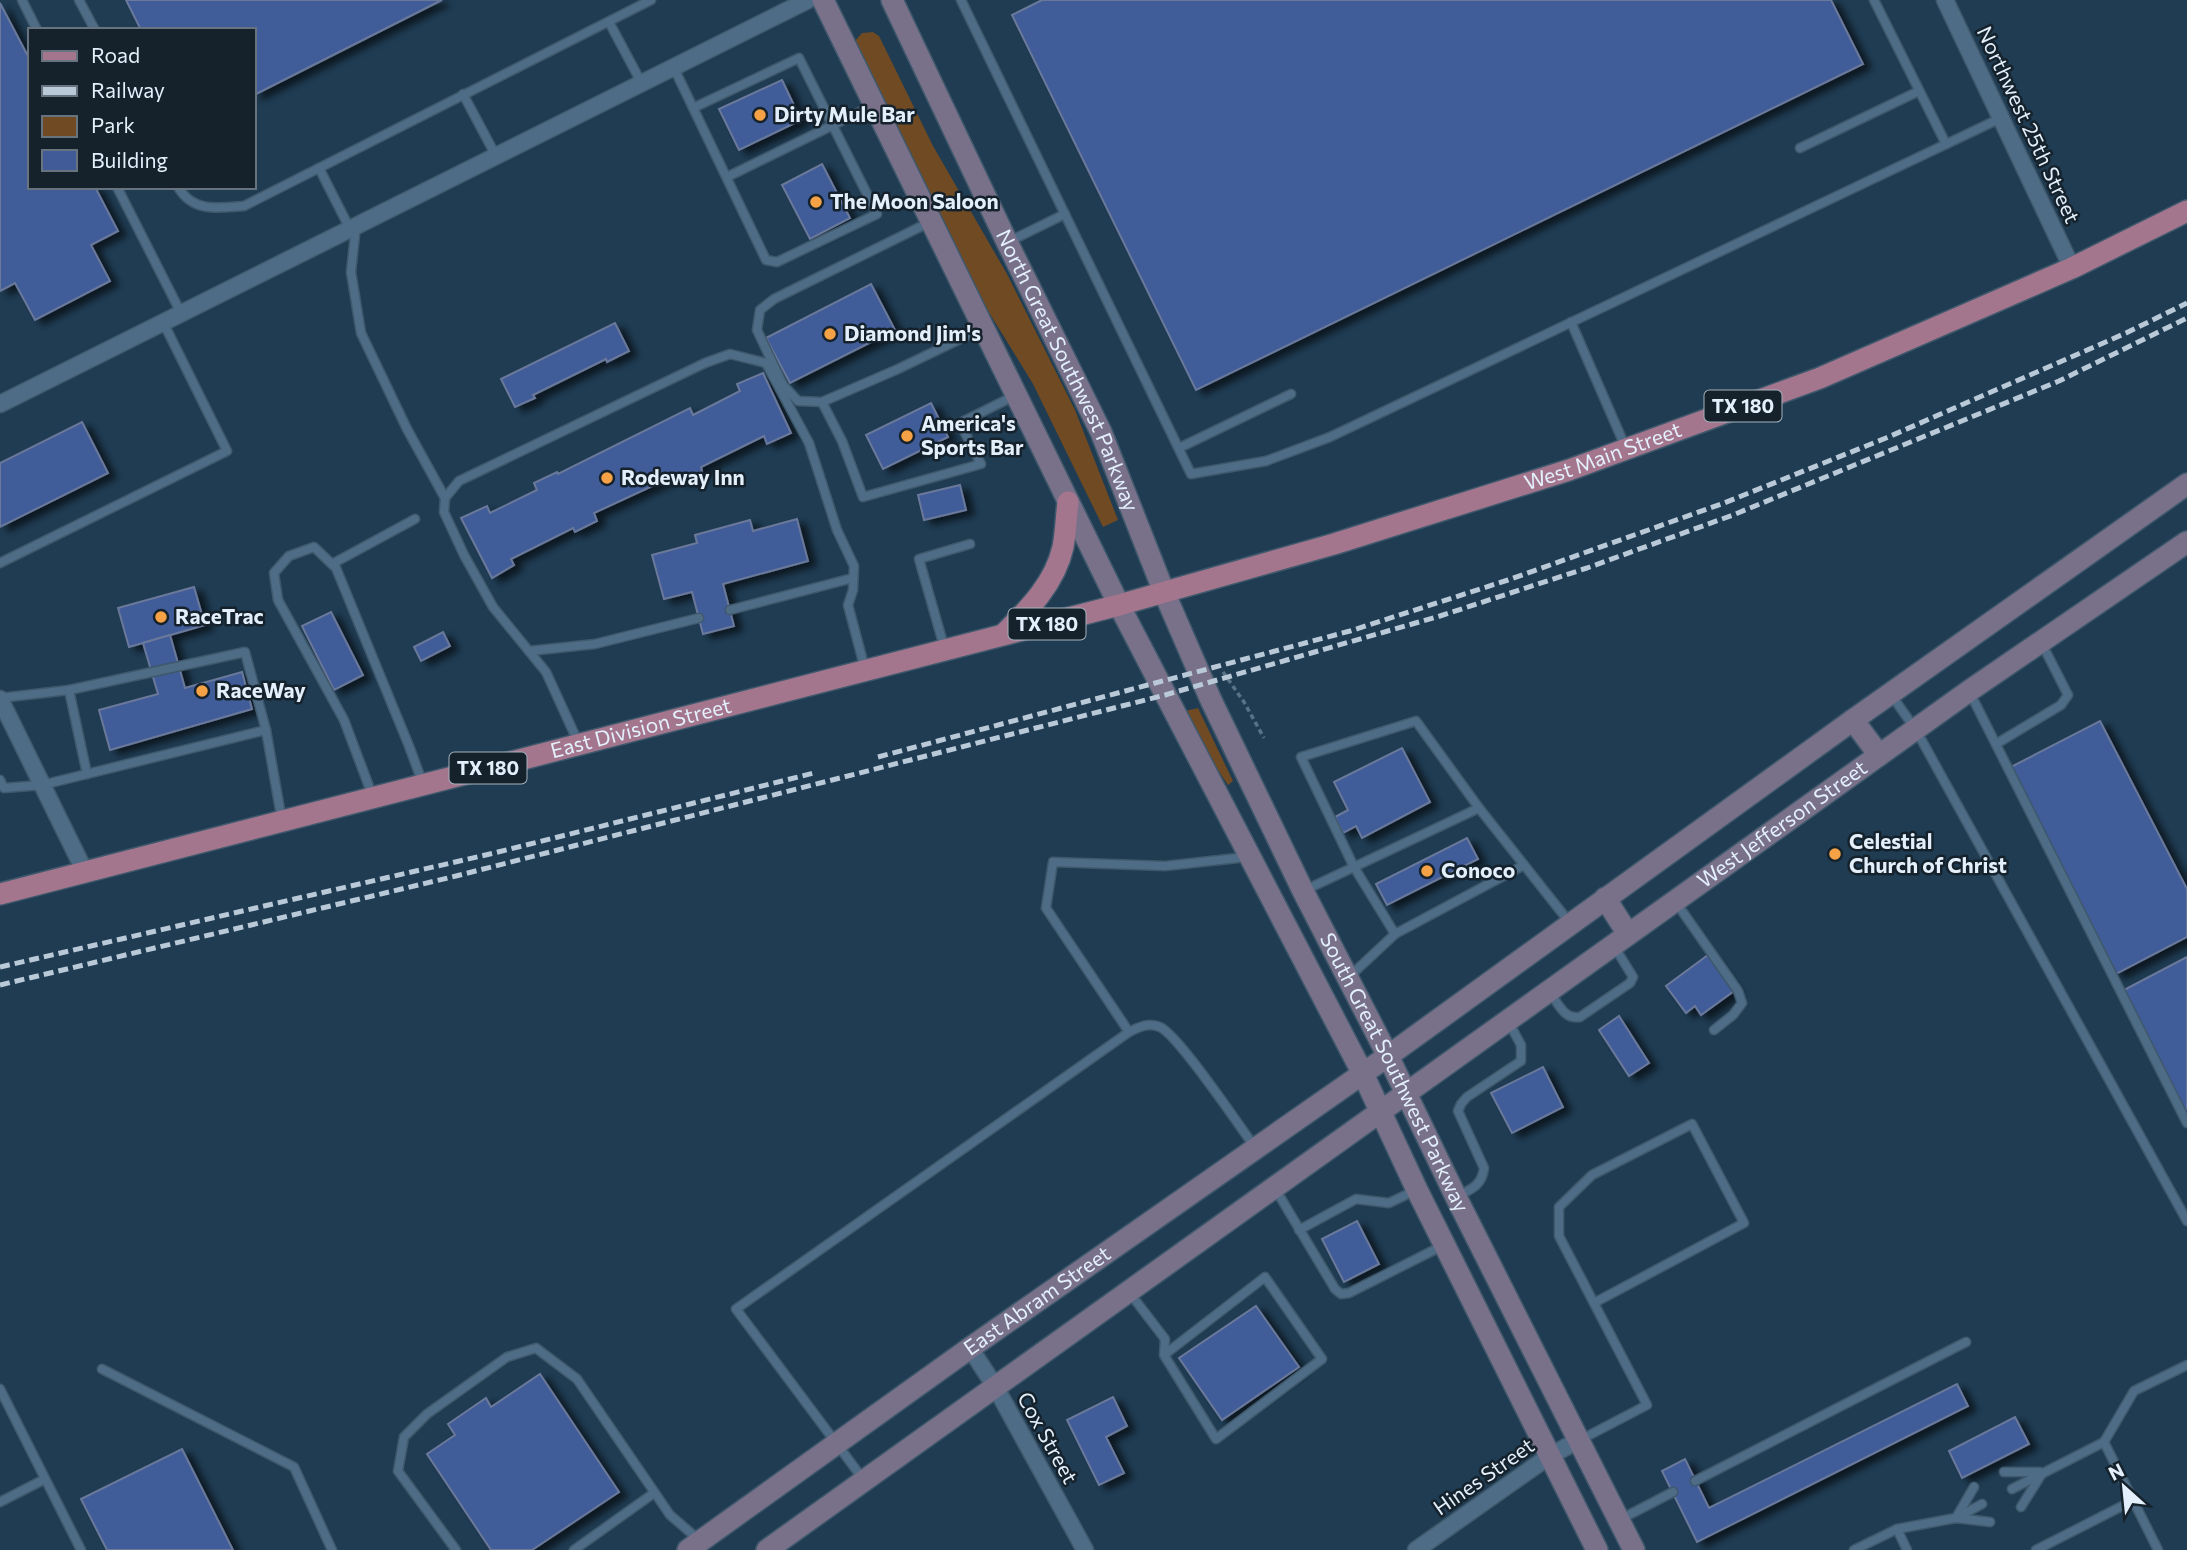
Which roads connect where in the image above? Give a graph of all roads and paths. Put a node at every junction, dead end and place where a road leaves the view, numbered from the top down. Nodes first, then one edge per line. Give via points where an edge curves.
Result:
1 (22, 0) edge
2 (79, 0) edge
3 (651, 0) edge
4 (808, 0) edge
5 (823, 0) edge
6 (892, 0) edge
7 (961, 0) edge
8 (1874, 0) edge
9 (1945, 0) edge
10 (609, 22) junction
11 (36, 28) edge
12 (94, 28) edge
13 (673, 66) junction
14 (641, 82) junction
15 (1919, 91) junction
16 (463, 94) junction
17 (874, 105) junction
18 (693, 108) junction
19 (2001, 118) junction
20 (833, 127) junction
21 (1945, 144) junction
22 (1800, 148) dead end
23 (496, 156) junction
24 (319, 168) junction
25 (727, 177) junction
26 (118, 189) edge
27 (179, 189) edge
28 (2187, 211) edge
29 (1065, 214) junction
30 (930, 222) junction
31 (353, 227) junction
32 (1007, 242) junction
33 (2072, 268) junction
34 (181, 313) junction
35 (163, 322) junction
36 (1571, 322) junction
37 (983, 328) junction
38 (1291, 394) dead end
39 (1016, 395) junction
40 (822, 402) junction
41 (0, 404) edge
42 (1179, 448) junction
43 (1626, 449) junction
44 (2187, 484) edge
45 (445, 498) junction
46 (1068, 502) junction
47 (415, 519) dead end
48 (2187, 542) edge
49 (970, 544) dead end
50 (0, 563) edge
51 (332, 564) junction
52 (853, 578) junction
53 (1164, 592) junction
54 (1119, 605) junction
55 (730, 610) dead end
56 (699, 618) dead end
57 (1002, 635) junction
58 (2041, 642) junction
59 (945, 650) junction
60 (529, 651) junction
61 (1219, 666) dead end
62 (865, 670) junction
63 (69, 690) junction
64 (1969, 691) junction
65 (1890, 694) junction
66 (0, 699) edge
67 (1853, 720) junction
68 (266, 730) junction
69 (1916, 730) junction
70 (1264, 738) dead end
71 (579, 744) junction
72 (1996, 744) junction
73 (1879, 755) junction
74 (87, 774) junction
75 (0, 780) edge
76 (43, 785) junction
77 (423, 785) junction
78 (373, 797) junction
79 (1479, 808) junction
80 (282, 821) junction
81 (1249, 857) junction
82 (1524, 864) junction
83 (1354, 867) junction
84 (85, 872) junction
85 (1303, 891) junction
86 (0, 894) edge
87 (1605, 898) junction
88 (1675, 901) junction
89 (1570, 923) junction
90 (1395, 934) junction
91 (1621, 940) junction
92 (1348, 978) junction
93 (1549, 991) junction
94 (1508, 1020) junction
95 (1714, 1030) dead end
96 (1129, 1032) junction
97 (1388, 1056) junction
98 (1363, 1074) junction
99 (1406, 1093) junction
100 (1381, 1111) junction
101 (2187, 1123) edge
102 (1256, 1149) junction
103 (1274, 1187) junction
104 (1417, 1190) junction
105 (1456, 1197) junction
106 (2187, 1221) edge
107 (1299, 1230) junction
108 (1445, 1245) junction
109 (1129, 1292) junction
110 (1594, 1303) junction
111 (1966, 1342) dead end
112 (970, 1348) junction
113 (1164, 1355) junction
114 (2187, 1365) edge
115 (102, 1369) dead end
116 (996, 1388) junction
117 (0, 1389) edge
118 (1577, 1441) junction
119 (2104, 1442) junction
120 (835, 1444) junction
121 (1548, 1457) junction
122 (2004, 1472) dead end
123 (2043, 1472) junction
124 (45, 1479) junction
125 (865, 1481) junction
126 (1695, 1481) dead end
127 (1973, 1487) dead end
128 (2012, 1489) dead end
129 (1672, 1492) dead end
130 (654, 1493) junction
131 (2134, 1500) junction
132 (0, 1502) edge
133 (1982, 1504) dead end
134 (2021, 1507) dead end
135 (1956, 1518) junction
136 (1619, 1521) junction
137 (1990, 1522) dead end
138 (1897, 1529) junction
139 (694, 1545) edge
140 (81, 1550) edge
141 (332, 1550) edge
142 (456, 1550) edge
143 (574, 1550) edge
144 (767, 1550) edge
145 (1084, 1550) edge
146 (1416, 1550) edge
147 (1597, 1550) edge
148 (1634, 1550) edge
149 (1854, 1550) edge
150 (1907, 1550) edge
151 (2036, 1550) edge
152 (2158, 1550) edge

1 - 11 lane
2 - 12 lane
3 - 10 lane
4 - 13 street
5 - 17 main road
6 - 32 main road, North Great Southwest Parkway
7 - 29 lane
8 - 15 lane
9 - 19 street, Northwest 25th Street
10 - 14 lane
10 - 16 lane
13 - 14 street
13 - 18 lane
14 - 23 street
15 - 21 lane
15 - 22 lane
16 - 23 lane
16 - 24 lane
17 - 20 lane
17 - 30 main road
18 - 20 lane via 799,58
18 - 25 lane
19 - 21 lane
19 - 33 street, Northwest 25th Street
20 - 25 lane
20 - 25 lane via 877,214 777,262 766,260
21 - 36 lane
23 - 31 street
24 - 27 lane via 244,206 208,209
24 - 31 lane
26 - 34 lane
28 - 33 main road, West Main Street / TX 180
29 - 32 lane
29 - 42 lane
30 - 37 main road
30 - 40 lane via 760,310 757,330 783,386 798,401
31 - 34 street
31 - 45 lane via 351,272 361,333
32 - 53 main road, North Great Southwest Parkway via 1101,432
33 - 43 main road, West Main Street / TX 180 via 1820,378
34 - 35 street
35 - 41 street
35 - 50 lane via 227,451
36 - 42 lane via 1330,437 1266,461 1191,474
36 - 43 lane
37 - 39 main road
37 - 40 lane
38 - 42 lane
39 - 40 lane via 960,423 981,464 863,497
39 - 46 main road
43 - 53 main road, West Main Street / TX 180 via 1334,544
44 - 65 main road, West Jefferson Street
45 - 52 lane via 458,481 705,363 730,355 744,357 766,363 808,443 836,530 854,566
45 - 60 lane via 444,512 475,576 493,607
46 - 54 main road
46 - 57 main road via 1063,548 1051,577 1033,604
47 - 51 lane
48 - 58 main road, West Jefferson Street
49 - 59 lane via 919,559
51 - 77 lane
51 - 78 lane via 314,547 289,556 274,573 278,600 344,720
52 - 55 lane
52 - 62 lane via 848,605
53 - 54 main road, West Main Street / TX 180
53 - 85 main road, South Great Southwest Parkway
54 - 57 main road, East Division Street / TX 180
54 - 81 main road, South Great Southwest Parkway
56 - 60 lane via 595,644
57 - 59 main road, East Division Street / TX 180
58 - 64 main road, West Jefferson Street
58 - 72 lane via 2068,695 2061,705
59 - 62 main road, East Division Street / TX 180
60 - 71 lane via 546,672
61 - 70 path
62 - 71 main road, East Division Street / TX 180
63 - 66 lane
63 - 68 lane via 245,652
63 - 74 lane
64 - 69 main road, West Jefferson Street
64 - 72 lane
65 - 67 main road, West Jefferson Street
65 - 69 lane
66 - 76 street
67 - 73 main road
67 - 87 main road, West Jefferson Street
68 - 74 lane
68 - 80 lane
69 - 73 main road, West Jefferson Street
69 - 106 lane
71 - 77 main road, East Division Street / TX 180
72 - 101 lane
73 - 88 main road, West Jefferson Street
74 - 76 lane
75 - 76 lane via 4,788
76 - 84 street
77 - 78 main road, East Division Street / TX 180
78 - 80 main road, East Division Street / TX 180
79 - 82 lane
79 - 83 lane
79 - 83 lane via 1416,721 1301,757
80 - 84 main road, East Division Street / TX 180
81 - 96 lane via 1166,866 1053,862 1046,908
81 - 98 main road, South Great Southwest Parkway
82 - 89 lane
82 - 90 lane
83 - 85 lane
83 - 90 lane
84 - 86 main road, East Division Street / TX 180
85 - 92 main road, South Great Southwest Parkway
87 - 89 main road, West Jefferson Street
87 - 91 main road
88 - 91 main road, West Jefferson Street
88 - 95 lane via 1742,1003
89 - 97 main road, West Jefferson Street
90 - 92 lane
91 - 93 main road, West Jefferson Street
91 - 93 lane via 1633,977 1630,983 1573,1018
92 - 97 main road, South Great Southwest Parkway
93 - 94 main road, West Jefferson Street
94 - 99 main road, West Jefferson Street
94 - 105 lane via 1521,1045 1521,1061 1461,1104 1459,1116 1484,1168 1476,1187
96 - 102 lane via 1146,1024 1160,1027 1178,1044
96 - 120 lane via 736,1309
97 - 98 main road, East Abram Street
97 - 99 main road, South Great Southwest Parkway
98 - 100 main road, South Great Southwest Parkway
98 - 102 main road, East Abram Street
99 - 100 main road, West Jefferson Street
99 - 105 main road, South Great Southwest Parkway
100 - 103 main road
100 - 104 main road, South Great Southwest Parkway
102 - 112 main road, East Abram Street
103 - 107 lane
103 - 109 main road
104 - 107 lane via 1389,1203 1356,1199
104 - 108 main road, South Great Southwest Parkway
105 - 118 main road, South Great Southwest Parkway
107 - 108 lane via 1341,1294
108 - 121 main road, South Great Southwest Parkway
109 - 113 lane via 1165,1339
109 - 116 main road
110 - 110 lane via 1559,1236 1559,1208 1592,1175 1692,1124 1744,1223
110 - 118 lane via 1647,1405
111 - 126 lane
112 - 116 street, Cox Street
112 - 120 main road, East Abram Street
113 - 113 lane via 1216,1439 1322,1359 1265,1277
114 - 119 lane via 2134,1391
115 - 141 lane via 294,1467
116 - 125 main road
116 - 145 street, Cox Street
117 - 124 lane
118 - 121 street, Hines Street
118 - 136 main road, South Great Southwest Parkway
119 - 123 lane
119 - 131 lane
120 - 125 lane
120 - 139 main road, East Abram Street
121 - 146 street, Hines Street
121 - 147 main road, South Great Southwest Parkway
122 - 123 lane
123 - 128 lane
123 - 134 lane
124 - 132 lane
124 - 140 lane
125 - 144 main road
127 - 135 lane
129 - 136 lane
130 - 139 lane
130 - 142 lane via 577,1379 536,1348 507,1357 427,1414 404,1437 398,1471
130 - 143 lane
131 - 151 lane
131 - 152 lane
133 - 135 lane
135 - 137 lane
135 - 138 lane
136 - 148 main road, South Great Southwest Parkway
138 - 149 lane
138 - 150 lane

